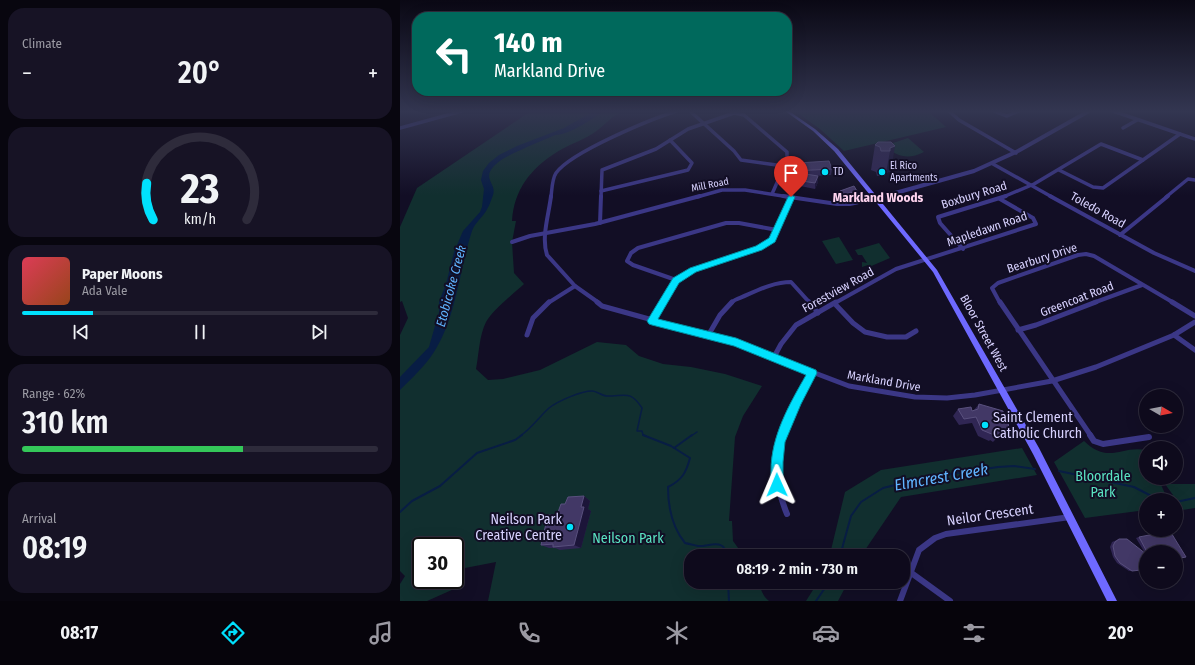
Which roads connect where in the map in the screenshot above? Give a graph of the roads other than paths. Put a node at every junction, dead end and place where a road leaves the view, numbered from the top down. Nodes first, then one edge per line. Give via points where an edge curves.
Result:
1 (610, 139) edge
2 (722, 139) edge
3 (773, 139) edge
4 (824, 139) edge
5 (993, 139) edge
6 (1039, 139) edge
7 (1173, 139) edge
8 (670, 140) joint
9 (1016, 152) junction
10 (1144, 160) junction
11 (992, 164) junction
12 (784, 166) junction
13 (1059, 170) junction
14 (1195, 180) edge
15 (1032, 185) junction
16 (601, 191) junction
17 (772, 194) junction
18 (791, 197) junction
19 (876, 198) junction
20 (1000, 199) junction
21 (600, 223) junction
22 (777, 230) junction
23 (545, 233) junction
24 (1120, 235) junction
25 (512, 242) dead end
26 (963, 249) junction
27 (926, 260) junction
28 (1195, 271) edge
29 (676, 280) junction
30 (1142, 285) junction
31 (575, 286) junction
32 (835, 304) junction
33 (818, 313) junction
34 (1195, 316) edge
35 (652, 321) junction
36 (1195, 322) edge
37 (1018, 330) junction
38 (916, 331) dead end
39 (709, 334) junction
40 (527, 335) dead end
41 (1174, 335) junction
42 (1195, 350) edge
43 (774, 357) junction
44 (812, 373) junction
45 (1052, 381) junction
46 (1002, 390) junction
47 (1149, 438) dead end
48 (787, 514) dead end
49 (1070, 517) junction
50 (910, 572) joint
51 (904, 589) edge
52 (900, 601) edge
53 (950, 601) edge
54 (1112, 601) edge

1 - 23 street, Markland Drive via 577,155 556,174
2 - 12 street via 741,160
3 - 12 street via 785,149 788,157
4 - 19 main road, Bloor Street West
5 - 9 street
6 - 9 street, Mill Road
7 - 10 street
8 - 16 street via 656,149 602,170
8 - 16 street via 692,163 688,170
9 - 11 street, Mill Road
10 - 13 street, Boxbury Road via 1101,144
10 - 13 street via 1103,188 1093,187
11 - 15 street, Toledo Road
11 - 19 street, Mill Road
12 - 17 street
13 - 15 street, Boxbury Road
14 - 24 street via 1188,179
15 - 20 street, Boxbury Road
15 - 24 street, Toledo Road
16 - 21 street
17 - 18 street, Mill Road
17 - 21 street, Mill Road via 722,190
18 - 19 street, Mill Road via 837,204
18 - 22 street
19 - 27 main road, Bloor Street West
20 - 26 street, Boxbury Road via 938,217 940,223
20 - 26 street, Mapledawn Road via 1033,218 1036,224
21 - 23 street, Mill Road
22 - 29 street via 772,240 765,245 693,270
22 - 29 street via 739,223 718,225 638,248 627,257 627,261 633,265
23 - 25 street, Mill Road
23 - 31 street, Markland Drive via 547,255
24 - 28 street, Toledo Road
26 - 27 street, Mapledawn Road
27 - 32 street, Forestview Road via 896,269
27 - 46 main road, Bloor Street West via 944,286
29 - 35 street
30 - 34 street, Bearbury Drive
30 - 37 street, Greencoat Road
30 - 37 street, Bearbury Drive via 1094,256 1086,254 995,284 992,288 994,293
31 - 35 street, Markland Drive via 602,306
31 - 40 street via 537,312 529,323
32 - 33 street, Forestview Road
32 - 38 street via 865,332 906,338
33 - 39 street via 791,282 780,282 729,304 719,314
33 - 43 street, Forestview Road via 796,325
35 - 39 street, Markland Drive
36 - 41 street, Markland Drive
37 - 45 street, Bearbury Drive
39 - 43 street, Markland Drive
41 - 42 street
41 - 45 street, Markland Drive via 1096,367
43 - 44 street, Markland Drive
44 - 46 street, Markland Drive via 860,389 915,397 947,398
44 - 48 street via 779,442 777,485
45 - 46 street, Markland Drive
45 - 47 street, Bearbury Drive via 1094,441 1103,444
46 - 49 main road, Bloor Street West
49 - 50 street, Neilor Crescent via 946,534 935,538 919,550
49 - 54 main road, Bloor Street West
50 - 53 street
51 - 52 street, Neilor Crescent

